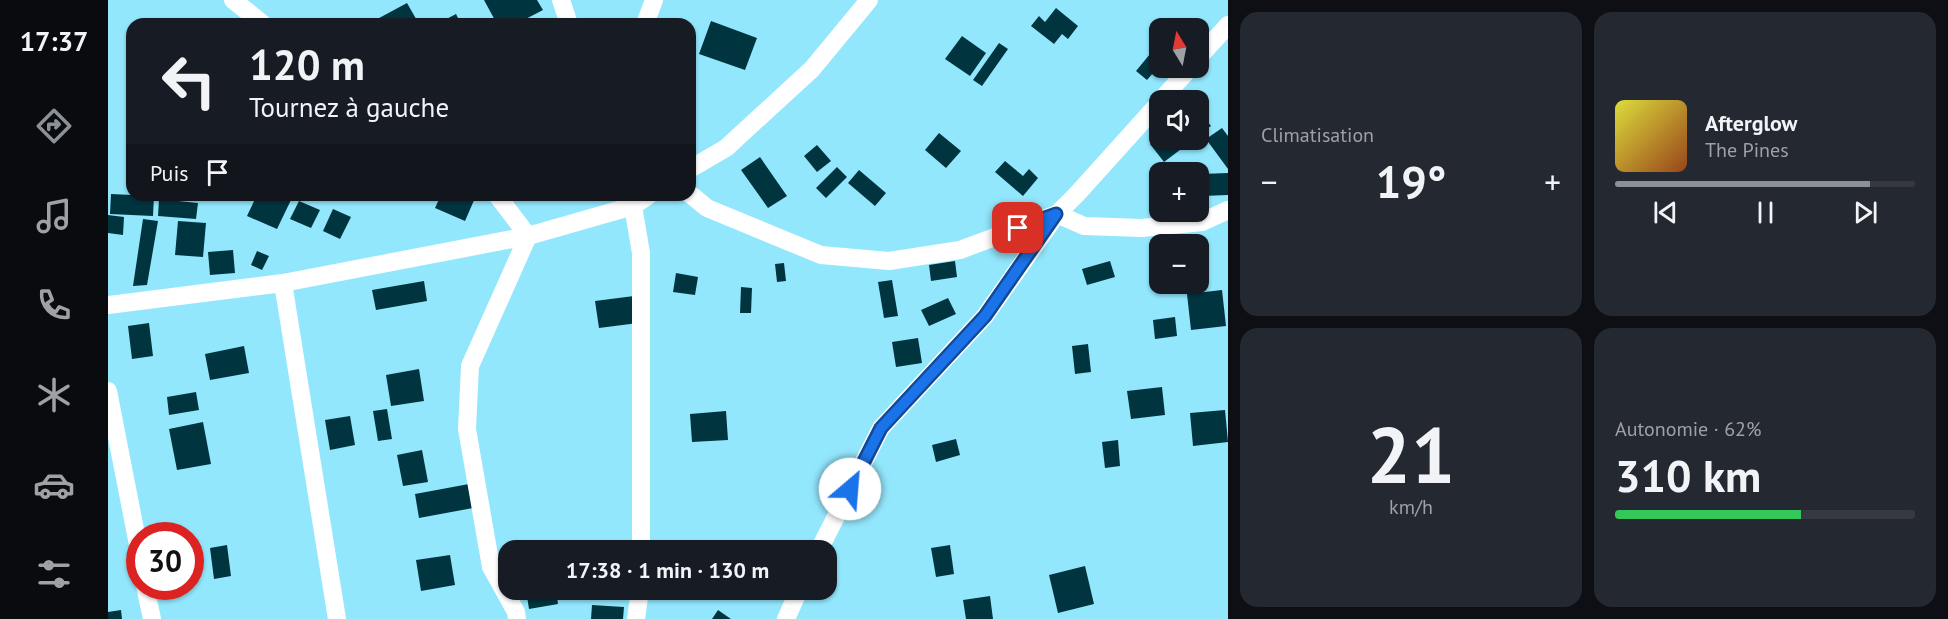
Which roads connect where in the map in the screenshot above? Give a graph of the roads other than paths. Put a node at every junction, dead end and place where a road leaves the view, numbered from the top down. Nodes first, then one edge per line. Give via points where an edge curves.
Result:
1 (234, 0) edge
2 (561, 0) edge
3 (654, 0) edge
4 (869, 0) edge
5 (256, 18) edge
6 (567, 18) edge
7 (647, 18) edge
8 (1228, 25) edge
9 (1209, 46) edge
10 (1181, 78) edge
11 (1170, 90) edge
12 (1149, 113) edge
13 (696, 166) edge
14 (696, 199) edge
15 (502, 201) edge
16 (631, 201) edge
17 (1228, 210) edge
18 (1056, 214) junction
19 (528, 236) junction
20 (283, 283) junction
21 (108, 305) edge
22 (108, 391) edge
23 (134, 522) edge
24 (641, 540) edge
25 (824, 540) edge
26 (149, 600) edge
27 (639, 600) edge
28 (795, 600) edge
29 (152, 619) edge
30 (337, 619) edge
31 (517, 619) edge
32 (636, 619) edge
33 (786, 619) edge

1 - 5 street
2 - 6 street
3 - 7 street
4 - 13 street via 812,69 726,148
8 - 9 street
10 - 11 street
12 - 18 street
14 - 18 street via 707,208 821,255 889,261 960,250
15 - 19 street
16 - 19 street
16 - 24 street via 641,253
17 - 18 street via 1202,222 1142,228 1084,226
18 - 25 street via 985,316 881,428
19 - 20 street
19 - 31 street via 470,366 467,429 490,567
20 - 21 street
20 - 30 street
22 - 23 street
26 - 29 street
27 - 32 street
28 - 33 street

